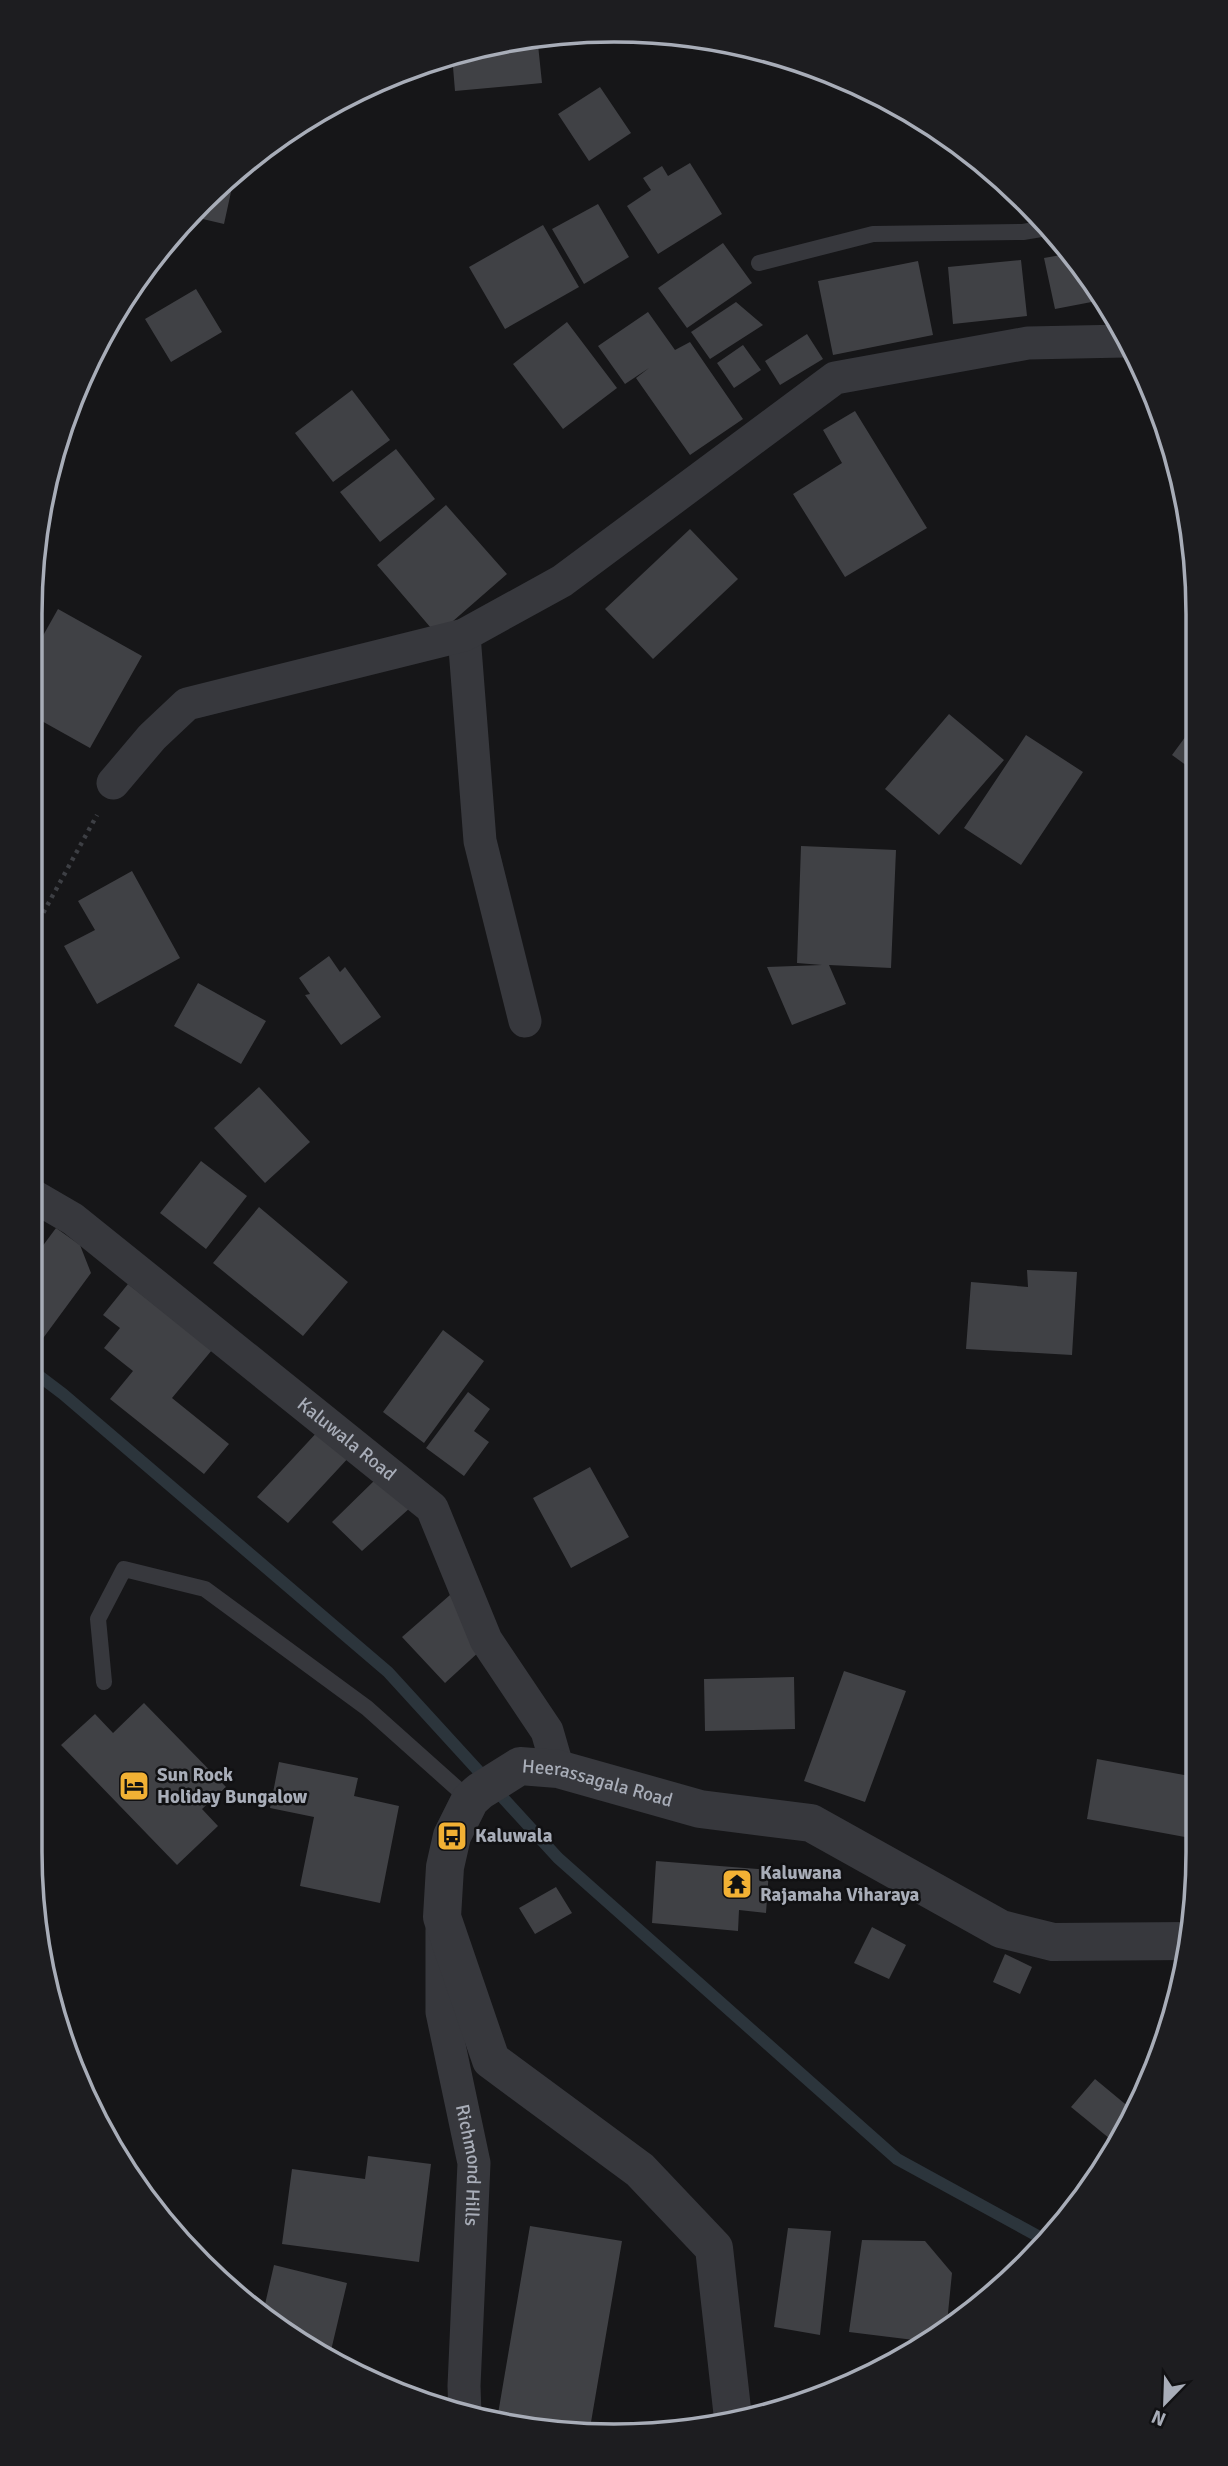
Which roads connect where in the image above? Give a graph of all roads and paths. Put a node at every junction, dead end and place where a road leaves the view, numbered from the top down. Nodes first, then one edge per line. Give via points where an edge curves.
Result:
1 (1037, 230) edge
2 (758, 263) dead end
3 (1116, 341) edge
4 (464, 635) junction
5 (113, 783) joint
6 (42, 915) edge
7 (525, 1021) dead end
8 (42, 1201) edge
9 (104, 1682) dead end
10 (558, 1769) junction
11 (475, 1795) junction
12 (442, 1917) junction
13 (1179, 1941) edge
14 (465, 2405) edge
15 (732, 2412) edge

1 - 2 lane via 873,234
3 - 4 street via 1028,343 835,377 562,581
4 - 5 street via 187,704
4 - 7 street via 480,841
5 - 6 path
8 - 10 street, Kaluwala Road via 73,1219 432,1508 486,1640 547,1731
9 - 11 lane via 99,1619 124,1569 205,1589 367,1708
10 - 11 street, Heerassagala Road via 520,1766
10 - 13 street, Heerassagala Road via 700,1809 811,1823 1001,1928 1053,1942
11 - 12 street via 452,1836
12 - 14 street, Richmond Hills via 442,2012 474,2163
12 - 15 street via 491,2060 640,2170 714,2248

